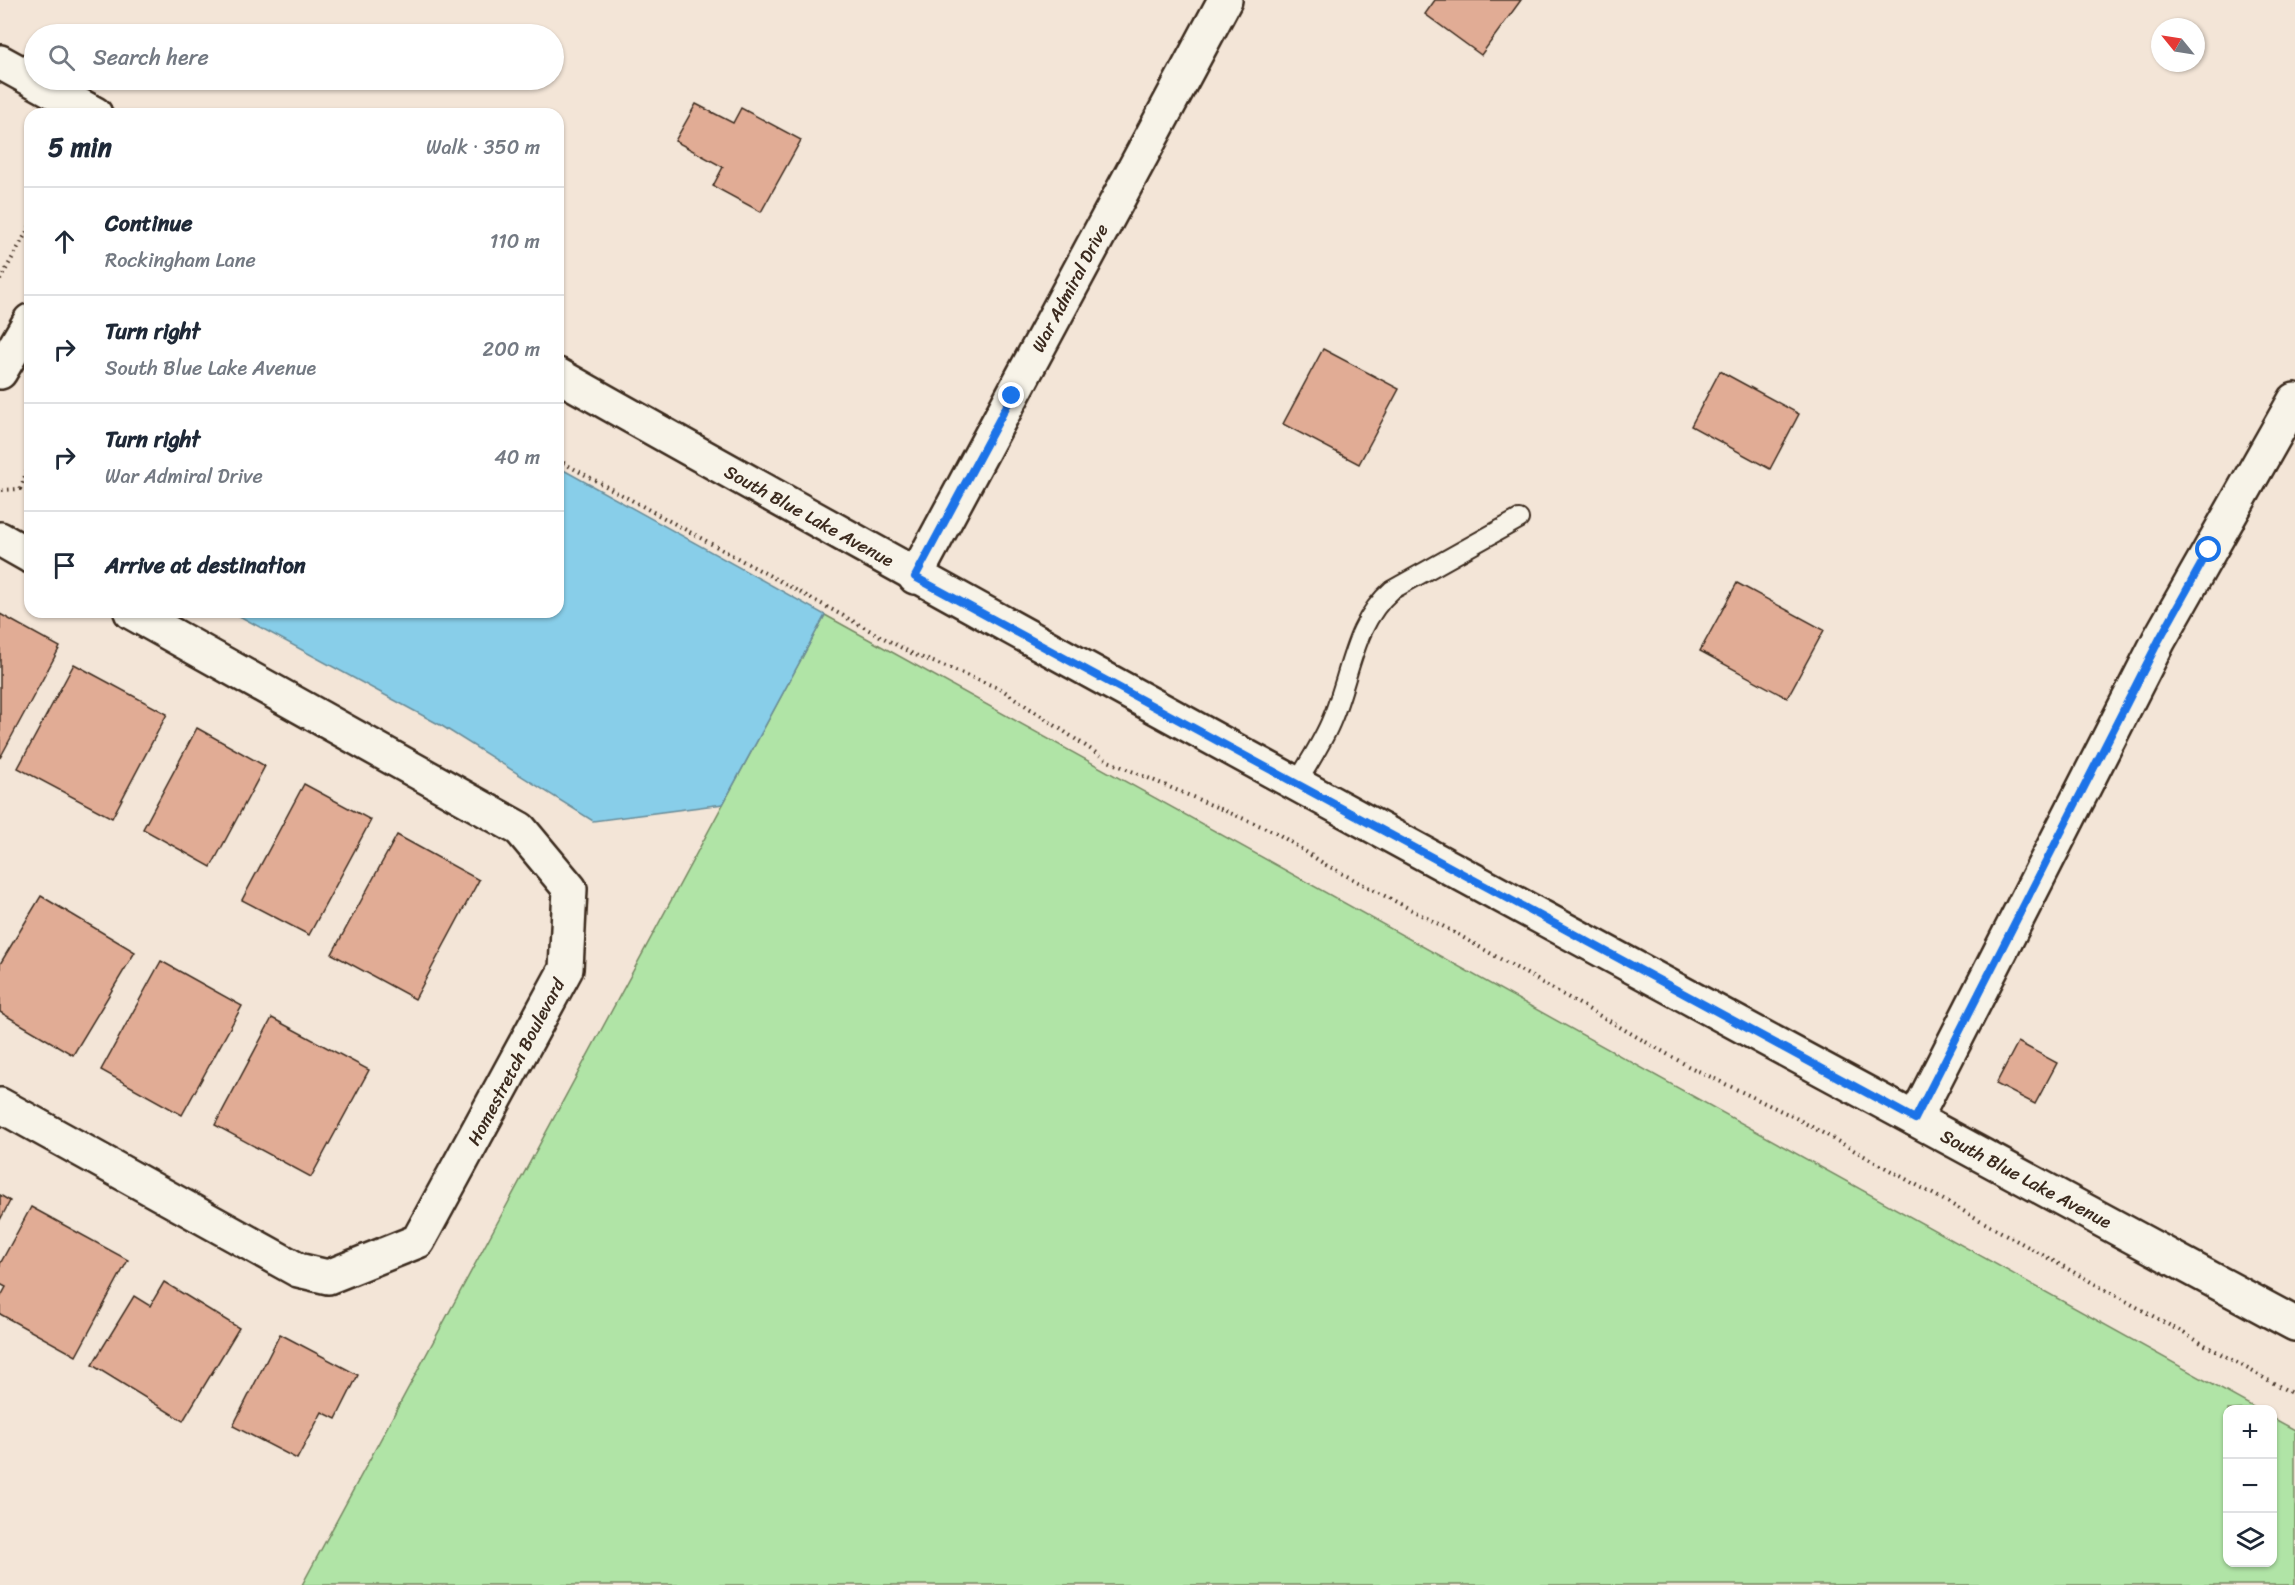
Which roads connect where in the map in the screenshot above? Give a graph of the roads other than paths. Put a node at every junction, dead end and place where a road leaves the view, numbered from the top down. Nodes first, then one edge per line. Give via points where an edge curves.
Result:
1 (1225, 0) edge
2 (0, 62) edge
3 (24, 75) edge
4 (51, 90) edge
5 (84, 108) edge
6 (24, 331) edge
7 (0, 372) edge
8 (564, 378) edge
9 (2295, 400) edge
10 (1519, 519) dead end
11 (0, 539) edge
12 (24, 553) edge
13 (915, 577) junction
14 (142, 618) edge
15 (1296, 784) junction
16 (0, 1105) edge
17 (1915, 1119) junction
18 (2295, 1324) edge

1 - 13 street, War Admiral Drive
2 - 3 street
4 - 5 street
6 - 7 street
8 - 13 street, South Blue Lake Avenue
9 - 17 street via 2159,640
10 - 15 lane via 1392,590 1376,604 1365,622 1332,720
11 - 12 street
13 - 15 street, South Blue Lake Avenue
14 - 16 street, Homestretch Boulevard via 520,829 570,889 566,969 418,1242 328,1278 298,1270
15 - 17 street, South Blue Lake Avenue
17 - 18 street, South Blue Lake Avenue

